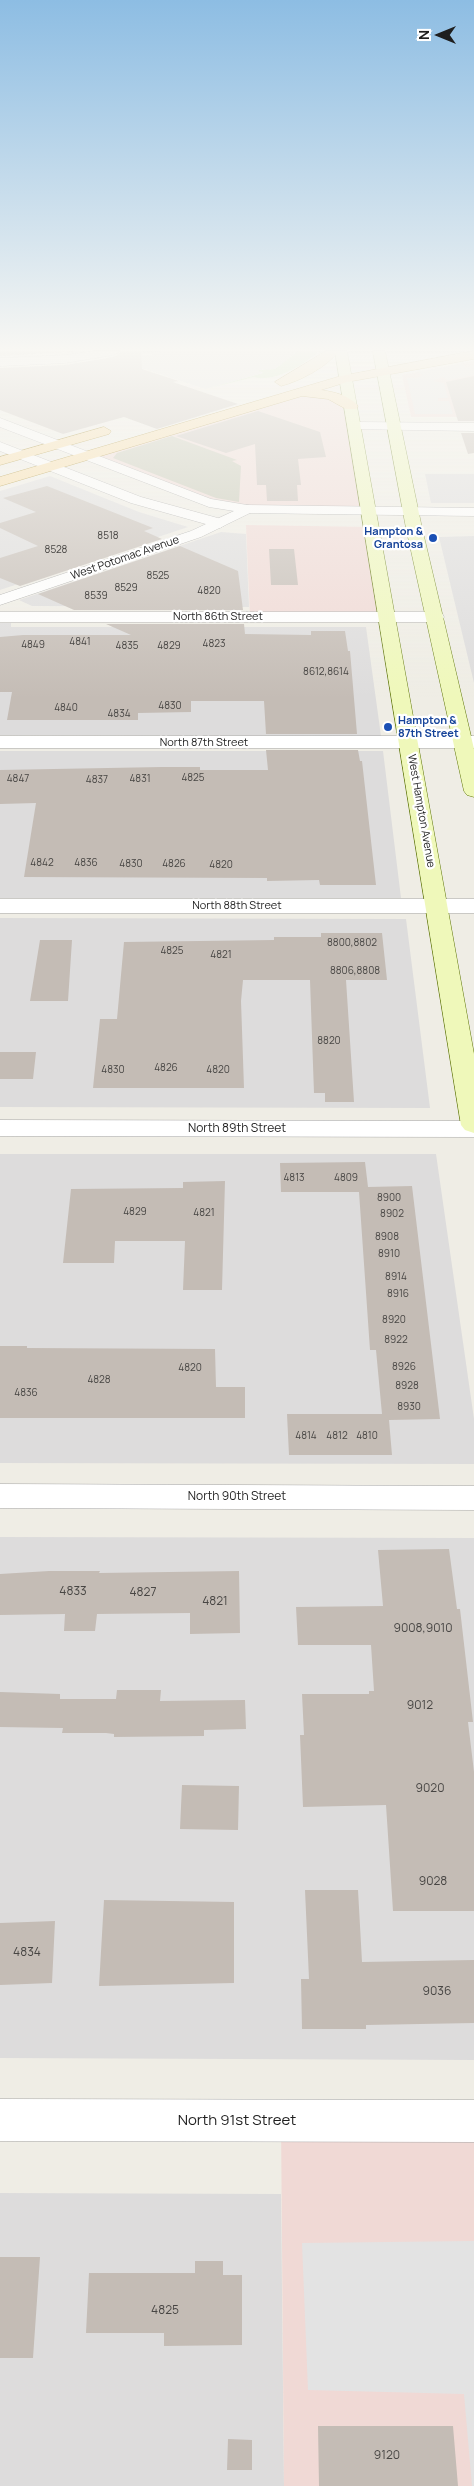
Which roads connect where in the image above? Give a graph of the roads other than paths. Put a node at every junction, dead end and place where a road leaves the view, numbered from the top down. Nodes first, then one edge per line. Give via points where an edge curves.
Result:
1 (49, 467) edge
2 (55, 467) edge
3 (113, 467) edge
4 (370, 467) edge
5 (392, 467) edge
6 (0, 482) edge
7 (474, 512) edge
8 (247, 517) junction
9 (221, 523) junction
10 (391, 524) junction
11 (0, 600) edge
12 (0, 617) edge
13 (386, 617) junction
14 (436, 617) junction
15 (0, 742) edge
16 (409, 742) junction
17 (469, 742) edge
18 (474, 791) edge
19 (0, 906) edge
20 (438, 906) junction
21 (474, 906) edge
22 (474, 1127) edge
23 (0, 1128) edge
24 (0, 1496) edge
25 (474, 1498) edge
26 (0, 2120) edge
27 (474, 2121) edge

1 - 6 main road
2 - 9 street via 179,514
3 - 8 street
4 - 10 main road, West Hampton Avenue
5 - 10 main road, West Hampton Avenue
7 - 10 street
8 - 9 street, West Potomac Avenue
8 - 10 street
9 - 11 street, West Potomac Avenue
10 - 13 main road, West Hampton Avenue
10 - 14 main road, West Hampton Avenue
12 - 13 street, North 86th Street
13 - 14 street, North 86th Street
13 - 16 main road, West Hampton Avenue
14 - 17 main road, West Hampton Avenue
15 - 16 street, North 87th Street
16 - 17 street, North 87th Street
16 - 20 main road, West Hampton Avenue
17 - 18 main road, West Hampton Avenue
19 - 20 street, North 88th Street
20 - 21 street, North 88th Street
20 - 22 main road, West Hampton Avenue
22 - 23 street, North 89th Street
24 - 25 street, North 90th Street
26 - 27 street, North 91st Street

